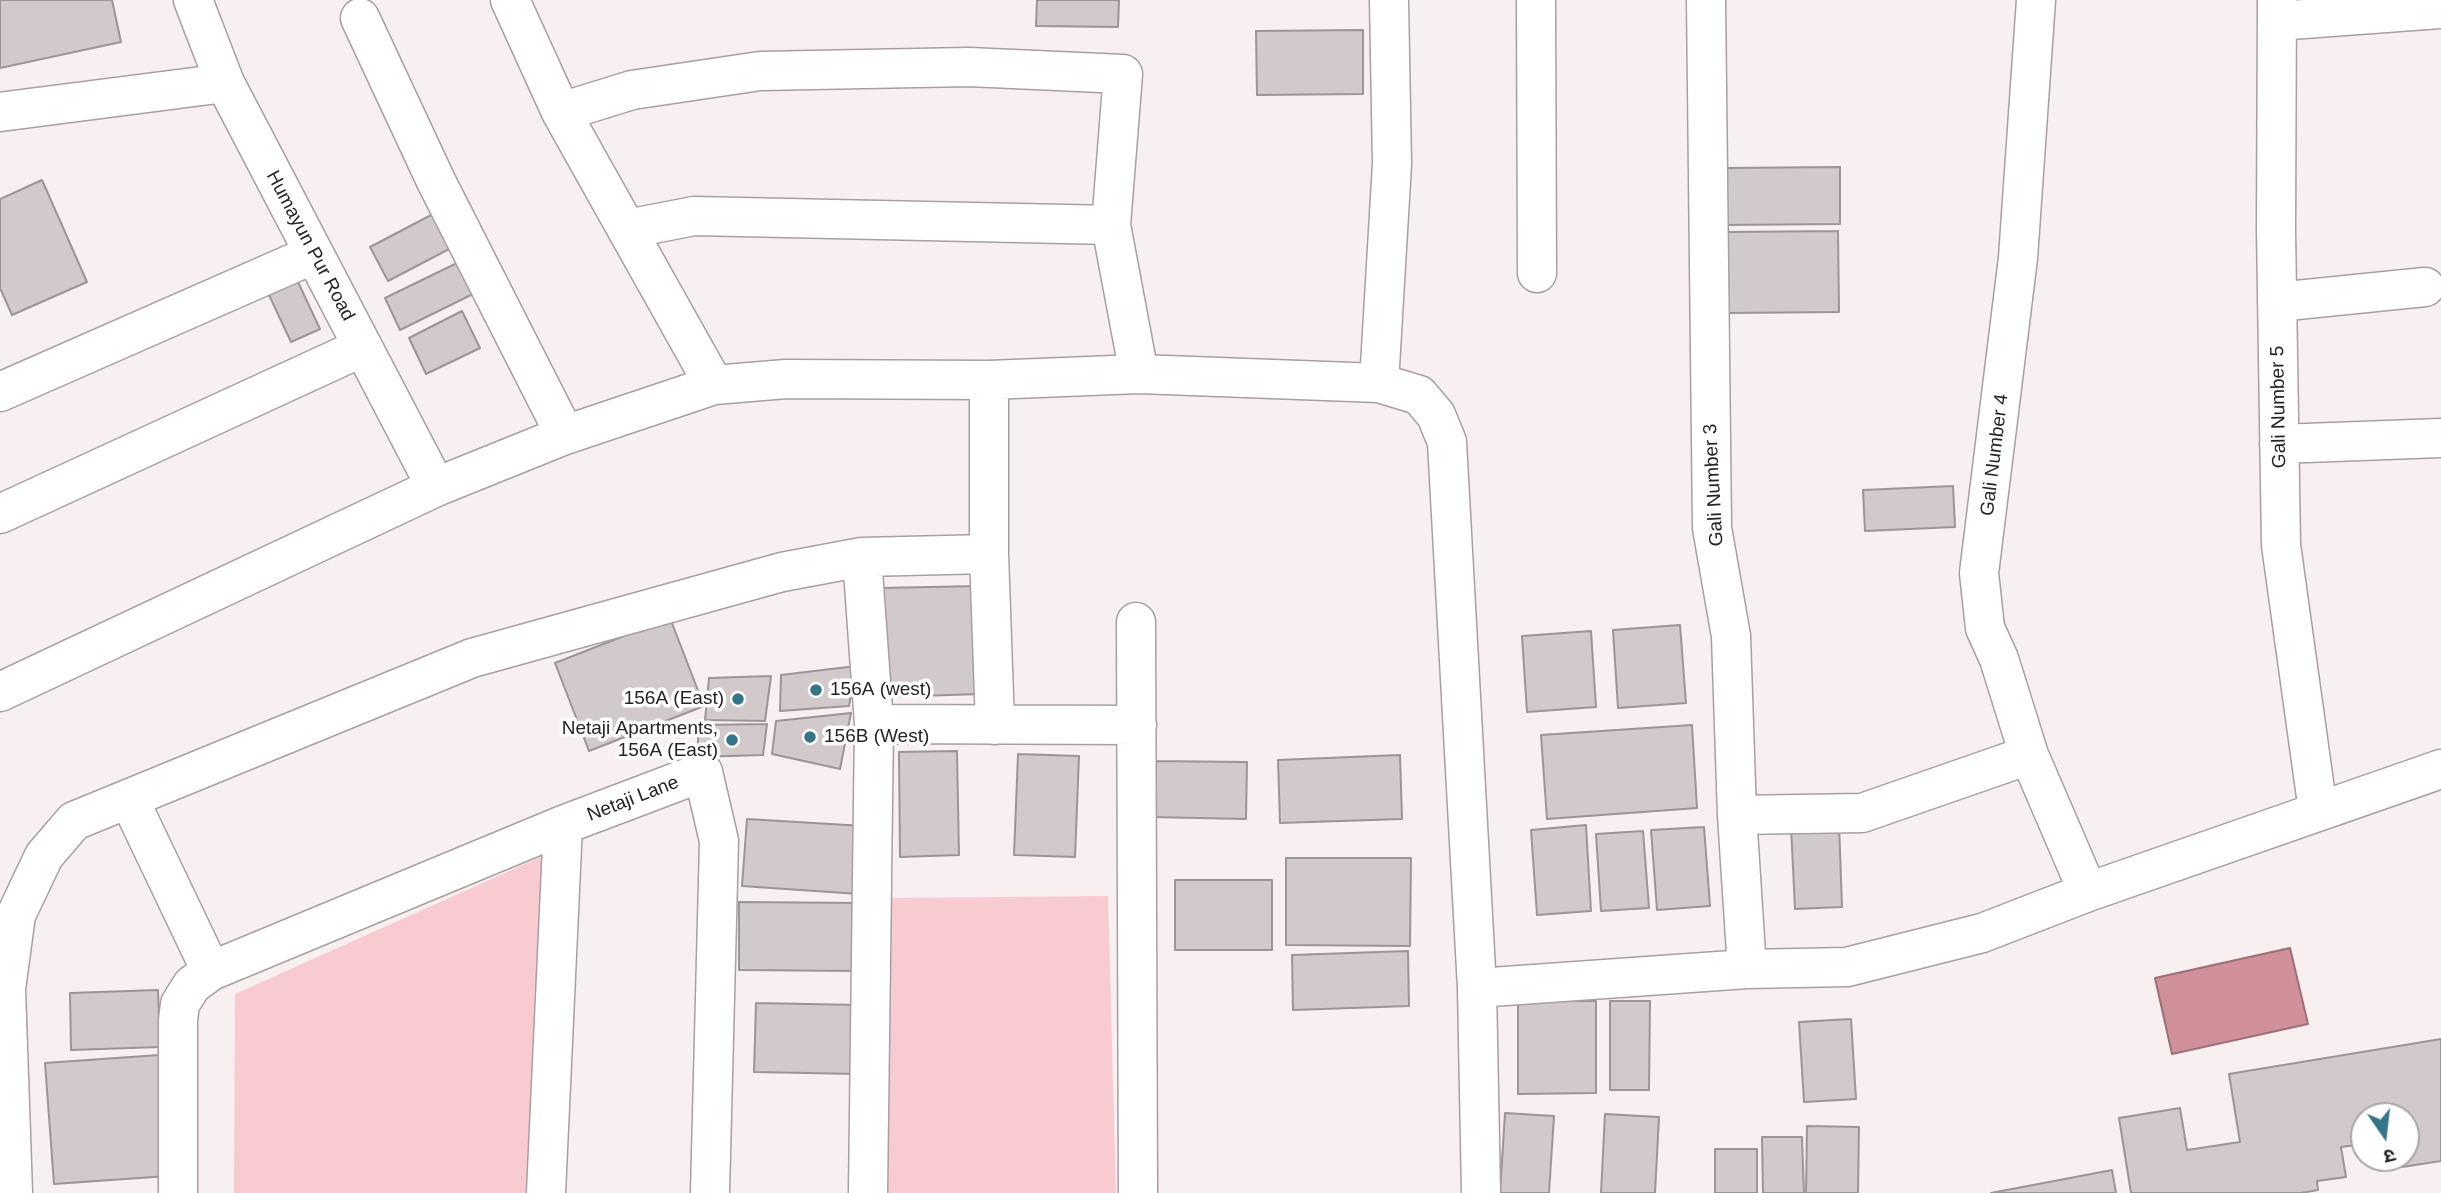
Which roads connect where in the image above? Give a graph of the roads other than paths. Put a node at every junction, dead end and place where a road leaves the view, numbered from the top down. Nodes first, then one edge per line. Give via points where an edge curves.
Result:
1 (193, 0) edge
2 (510, 0) edge
3 (1389, 0) edge
4 (1536, 0) edge
5 (1706, 0) edge
6 (2036, 0) edge
7 (2441, 9) edge
8 (2277, 11) edge
9 (360, 18) dead end
10 (225, 83) junction
11 (0, 112) edge
12 (561, 112) junction
13 (1111, 225) junction
14 (627, 229) junction
15 (314, 254) junction
16 (1537, 273) dead end
17 (2426, 287) dead end
18 (2277, 302) junction
19 (363, 347) junction
20 (1139, 374) junction
21 (989, 380) junction
22 (1379, 383) junction
23 (714, 385) junction
24 (0, 392) edge
25 (565, 435) junction
26 (2441, 438) edge
27 (2279, 444) junction
28 (436, 487) junction
29 (0, 514) edge
30 (989, 554) junction
31 (862, 557) junction
32 (1136, 622) dead end
33 (0, 692) edge
34 (874, 724) junction
35 (995, 724) junction
36 (1137, 725) junction
37 (2029, 755) junction
38 (2441, 769) edge
39 (129, 799) junction
40 (2318, 811) junction
41 (1737, 815) junction
42 (563, 825) junction
43 (2088, 892) junction
44 (1747, 969) junction
45 (211, 971) junction
46 (1477, 988) junction
47 (13, 1193) edge
48 (178, 1193) edge
49 (546, 1193) edge
50 (710, 1193) edge
51 (868, 1193) edge
52 (1138, 1193) edge
53 (1481, 1193) edge

1 - 10 street, Humayun Pur Road
2 - 12 street
3 - 22 street via 1392,164
4 - 16 street
5 - 41 street, Gali Number 3 via 1712,528 1731,636
6 - 37 street, Gali Number 4 via 2018,258 1979,573 1985,628
7 - 8 street
8 - 18 street, Gali Number 5
9 - 25 street via 436,181
10 - 11 street
10 - 15 street, Humayun Pur Road
12 - 13 street via 632,90 760,71 969,66 1123,74
12 - 14 street
13 - 14 street via 694,216
13 - 20 street
14 - 23 street
15 - 19 street, Humayun Pur Road
15 - 24 street
17 - 18 street
18 - 27 street, Gali Number 5
19 - 28 street, Humayun Pur Road
19 - 29 street
20 - 21 street
20 - 22 street
21 - 23 street via 786,379
21 - 30 street
22 - 46 street via 1419,394 1436,415 1447,442
23 - 25 street
25 - 28 street
26 - 27 street
27 - 40 street, Gali Number 5 via 2281,545
28 - 33 street
30 - 31 street
30 - 35 street
31 - 34 street
31 - 39 street via 782,572 472,658
32 - 36 street
34 - 35 street
34 - 51 street
35 - 36 street
36 - 52 street
37 - 41 street via 1862,813
37 - 43 street, Gali Number 4
38 - 40 street
39 - 45 street
39 - 47 street via 74,821 44,856 16,915 6,989
40 - 43 street
41 - 44 street, Gali Number 3
42 - 45 street, Netaji Lane
42 - 49 street
42 - 50 street, Netaji Lane via 703,772 719,841
43 - 44 street via 1982,933 1847,967
44 - 46 street
45 - 48 street, Netaji Lane via 185,993 178,1020
46 - 53 street

